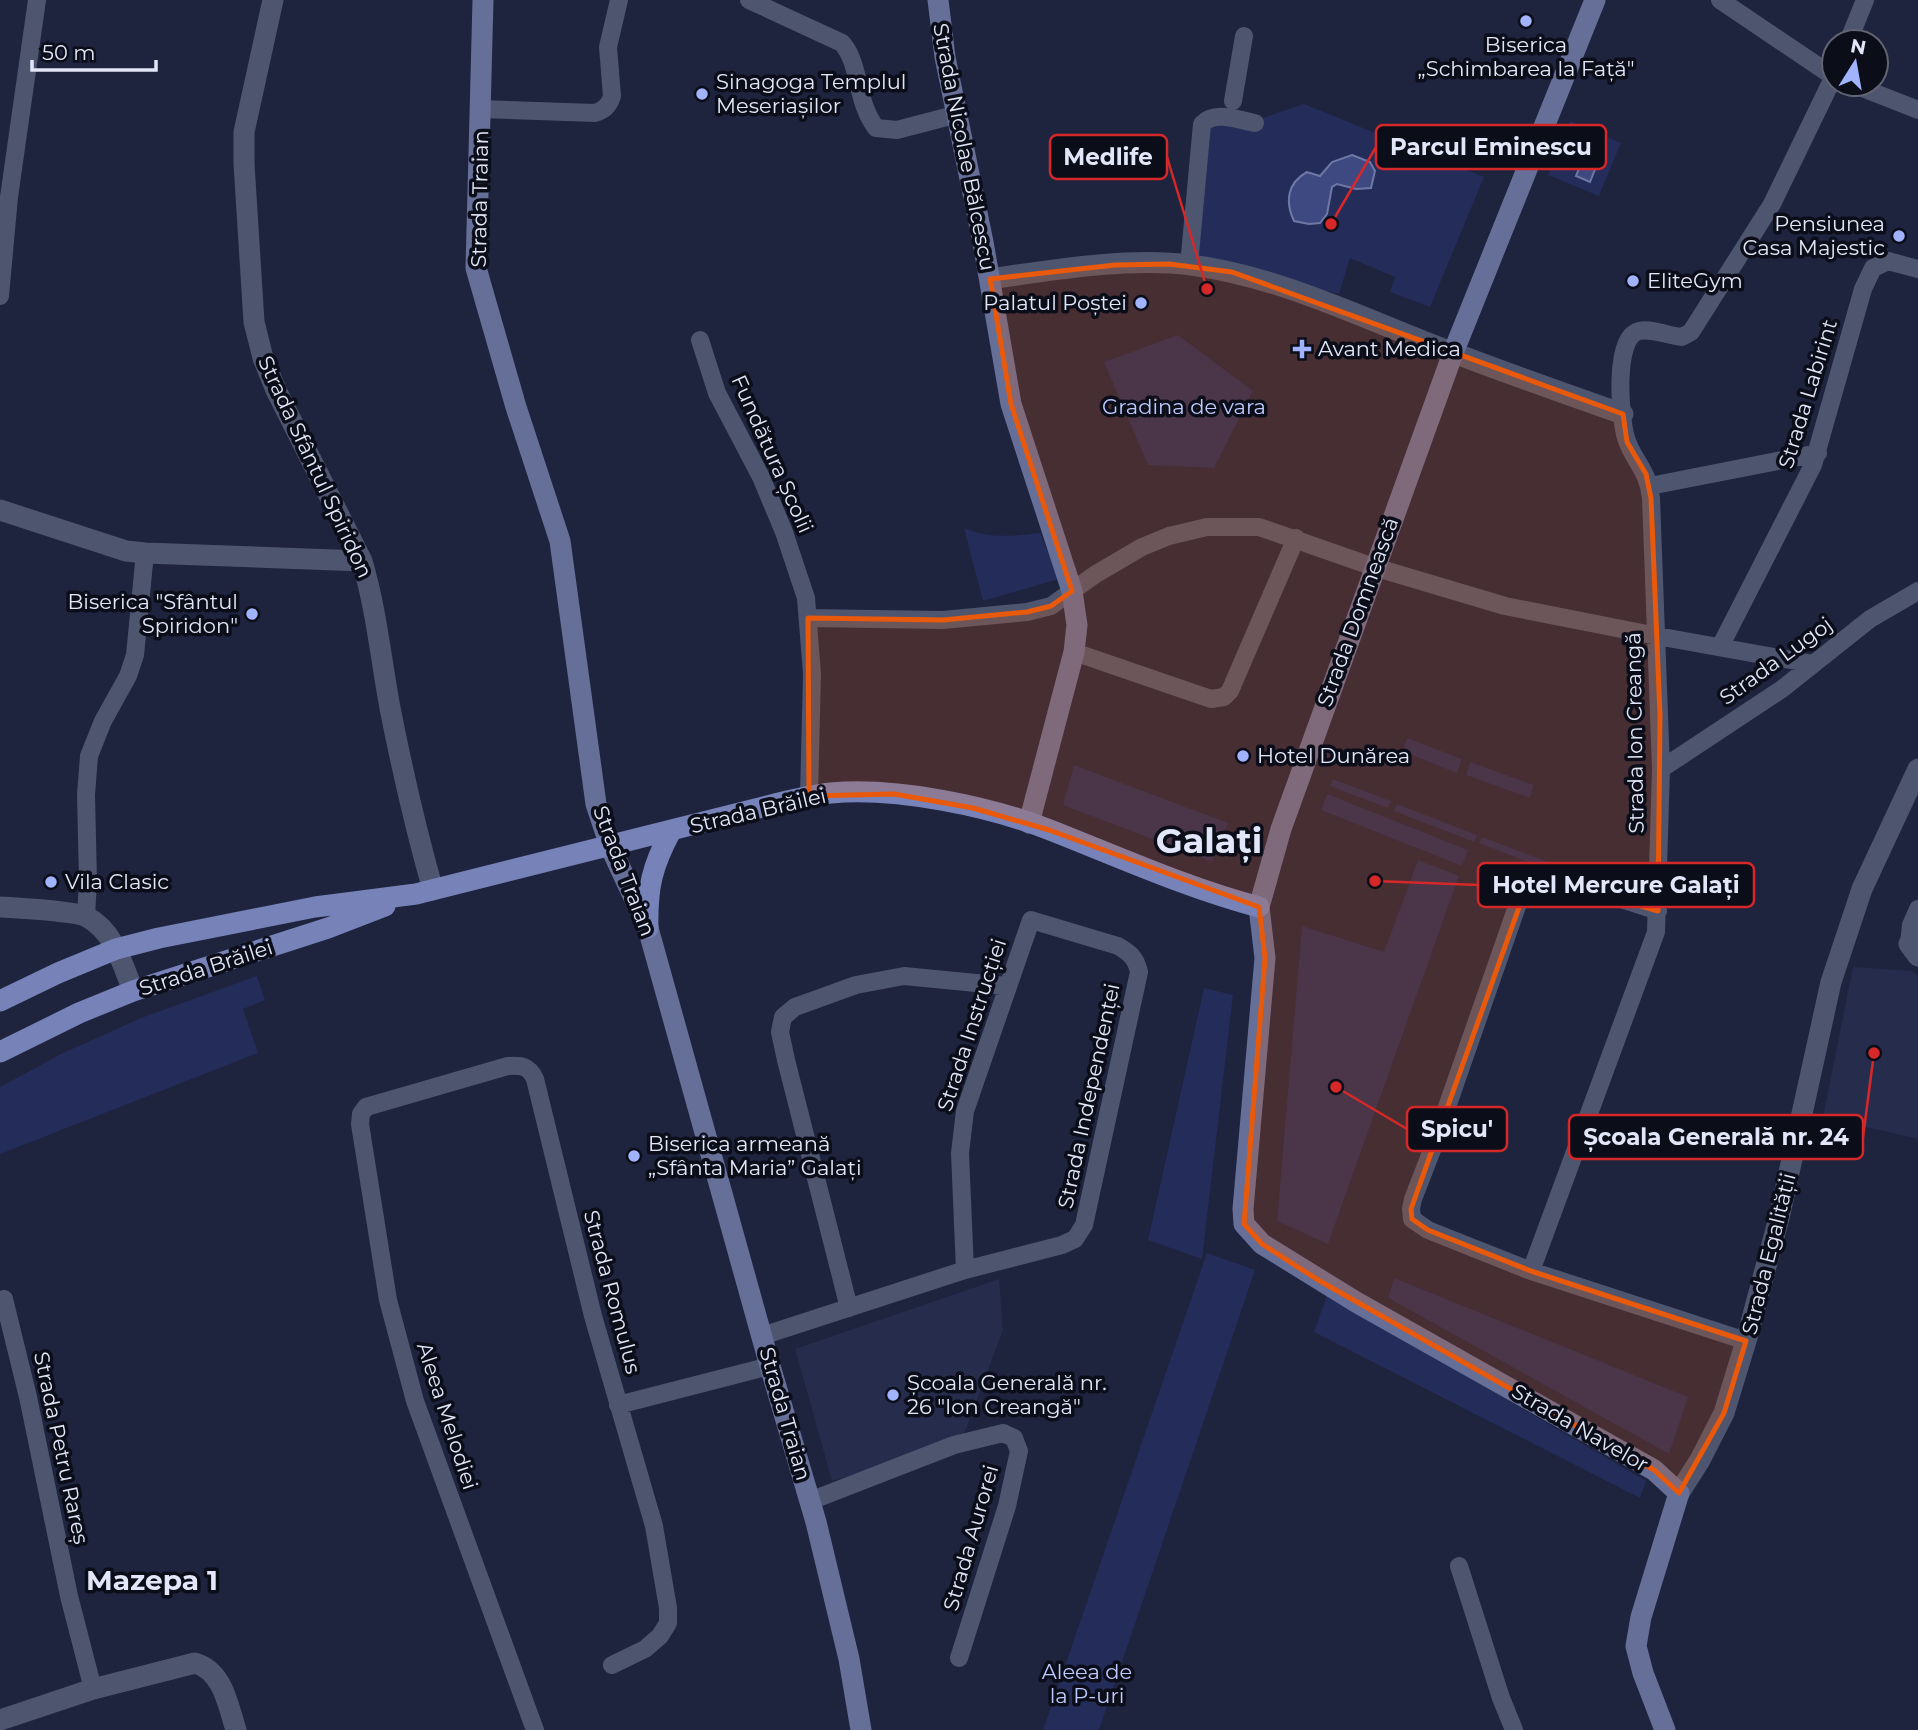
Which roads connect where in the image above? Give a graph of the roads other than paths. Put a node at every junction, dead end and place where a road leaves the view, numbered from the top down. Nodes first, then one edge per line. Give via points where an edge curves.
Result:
1 (37, 0) edge
2 (273, 0) edge
3 (483, 0) edge
4 (619, 0) edge
5 (749, 0) edge
6 (938, 0) edge
7 (1595, 0) edge
8 (1720, 0) edge
9 (1865, 0) edge
10 (1854, 28) edge
11 (1244, 36) dead end
12 (1820, 68) edge
13 (1824, 98) edge
14 (1888, 98) edge
15 (1233, 101) dead end
16 (482, 109) junction
17 (1918, 110) edge
18 (958, 114) junction
19 (1255, 123) dead end
20 (1189, 265) junction
21 (1918, 269) edge
22 (990, 279) junction
23 (0, 296) edge
24 (700, 340) dead end
25 (1453, 353) junction
26 (1623, 414) junction
27 (1818, 453) junction
28 (1650, 486) junction
29 (0, 510) edge
30 (1296, 538) junction
31 (145, 554) junction
32 (362, 561) junction
33 (1374, 567) junction
34 (1072, 591) junction
35 (1918, 591) edge
36 (808, 618) junction
37 (1657, 636) junction
38 (1720, 647) junction
39 (1074, 652) junction
40 (1813, 664) junction
41 (1661, 769) junction
42 (1918, 769) edge
43 (809, 796) junction
44 (1029, 823) junction
45 (671, 831) junction
46 (610, 846) junction
47 (425, 892) junction
48 (0, 907) edge
49 (1259, 907) junction
50 (1918, 909) edge
51 (1658, 911) junction
52 (86, 916) junction
53 (1031, 920) joint
54 (648, 928) junction
55 (117, 949) junction
56 (1913, 950) edge
57 (1006, 986) junction
58 (133, 991) junction
59 (0, 1001) edge
60 (0, 1052) edge
61 (366, 1107) joint
62 (1262, 1244) joint
63 (965, 1270) junction
64 (1531, 1270) junction
65 (6, 1298) edge
66 (849, 1308) junction
67 (762, 1336) junction
68 (1746, 1341) junction
69 (770, 1366) junction
70 (618, 1405) junction
71 (1679, 1493) junction
72 (810, 1501) junction
73 (1459, 1566) dead end
74 (959, 1658) dead end
75 (612, 1665) dead end
76 (93, 1689) junction
77 (0, 1720) edge
78 (236, 1730) edge
79 (535, 1730) edge
80 (861, 1730) edge
81 (1514, 1730) edge
82 (1665, 1730) edge

1 - 23 street
2 - 32 street, Strada Sfântul Spiridon via 244,132 254,322 276,390
3 - 16 main road, Strada Traian
4 - 16 street via 608,47 612,96 605,108 595,113
5 - 18 street via 842,43 850,52 865,112 876,128 897,130
6 - 18 main road, Strada Nicolae Bălcescu
7 - 25 main road, Strada Domnească
8 - 12 street
9 - 10 street
11 - 15 street
13 - 26 street, Strada Ion Creangă via 1772,204 1691,332 1682,337 1642,330 1628,337 1623,354
14 - 17 street
16 - 46 main road, Strada Traian via 477,268 560,541 596,804
18 - 22 main road, Strada Nicolae Bălcescu
19 - 20 street via 1217,116 1202,124
20 - 22 street via 1115,265
20 - 25 street via 1268,281
21 - 27 street, Strada Labirint via 1888,261 1873,268 1863,289
22 - 34 main road, Strada Nicolae Bălcescu via 1011,404
24 - 36 street, Fundătura Școlii via 717,393 784,532
25 - 26 street
25 - 33 main road, Strada Domnească
26 - 28 street, Strada Ion Creangă via 1627,442
27 - 28 street
27 - 38 street, Strada Labirint
28 - 37 street, Strada Ion Creangă
29 - 31 street
30 - 33 street
30 - 34 street via 1259,527 1207,527 1169,536
30 - 39 street via 1238,675 1224,697 1211,699
31 - 32 street
31 - 52 street via 135,655 89,756
32 - 47 street, Strada Sfântul Spiridon
33 - 37 street via 1505,606
33 - 49 main road, Strada Domnească via 1281,829
34 - 36 street via 1051,606 1027,612 943,620
34 - 39 main road, Strada Nicolae Bălcescu via 1077,625
35 - 40 street, Strada Lugoj via 1870,619
36 - 43 street, Fundătura Școlii via 812,674
37 - 38 street
37 - 41 street, Strada Ion Creangă
38 - 40 street
39 - 44 main road, Strada Nicolae Bălcescu
40 - 41 street, Strada Lugoj
41 - 51 street, Strada Ion Creangă
42 - 68 street, Strada Egalității via 1862,889 1831,982 1796,1150
43 - 44 main road, Strada Brăilei via 894,794
43 - 45 main road, Strada Brăilei
44 - 49 main road, Strada Brăilei
45 - 46 main road, Strada Brăilei
45 - 54 main road via 651,874
46 - 47 main road, Strada Brăilei
46 - 54 main road, Strada Traian
47 - 55 main road, Strada Brăilei via 315,907
47 - 58 main road, Strada Brăilei
48 - 52 street
49 - 62 main road, Strada Domnească via 1265,958 1243,1209 1244,1224
50 - 56 street via 1911,925
51 - 64 street, Strada Ion Creangă via 1652,946
51 - 64 street via 1544,874 1531,875 1461,1062 1413,1199 1412,1219 1428,1230
52 - 55 street
53 - 57 street, Strada Instrucției
53 - 63 street, Strada Independenței via 1124,950 1139,972 1084,1225 1075,1239 1062,1245
54 - 67 main road, Strada Traian
55 - 58 street
55 - 59 main road, Strada Brăilei
57 - 63 street, Strada Instrucției via 972,1086 961,1137
57 - 66 street via 904,976 856,985 795,1007 780,1023
58 - 60 main road, Strada Brăilei
61 - 70 street, Strada Romulus via 508,1066 519,1065 532,1072
61 - 79 street, Aleea Melodiei via 360,1124 388,1300 415,1401
62 - 71 main road, Strada Navelor via 1654,1470
63 - 66 street, Strada Independenței
64 - 68 street
65 - 76 street, Strada Petru Rareș
66 - 67 street, Strada Independenței
67 - 69 main road, Strada Traian
68 - 71 street, Strada Egalității via 1724,1413
69 - 70 street
69 - 72 main road, Strada Traian
70 - 75 street, Strada Romulus via 654,1526 668,1623 645,1649
71 - 82 main road via 1636,1646
72 - 74 street, Strada Aurorei via 954,1445 1003,1433 1014,1438 1019,1451 1007,1506
72 - 80 main road, Strada Traian via 849,1659
73 - 81 street
76 - 77 street
76 - 78 street via 195,1663 215,1675

